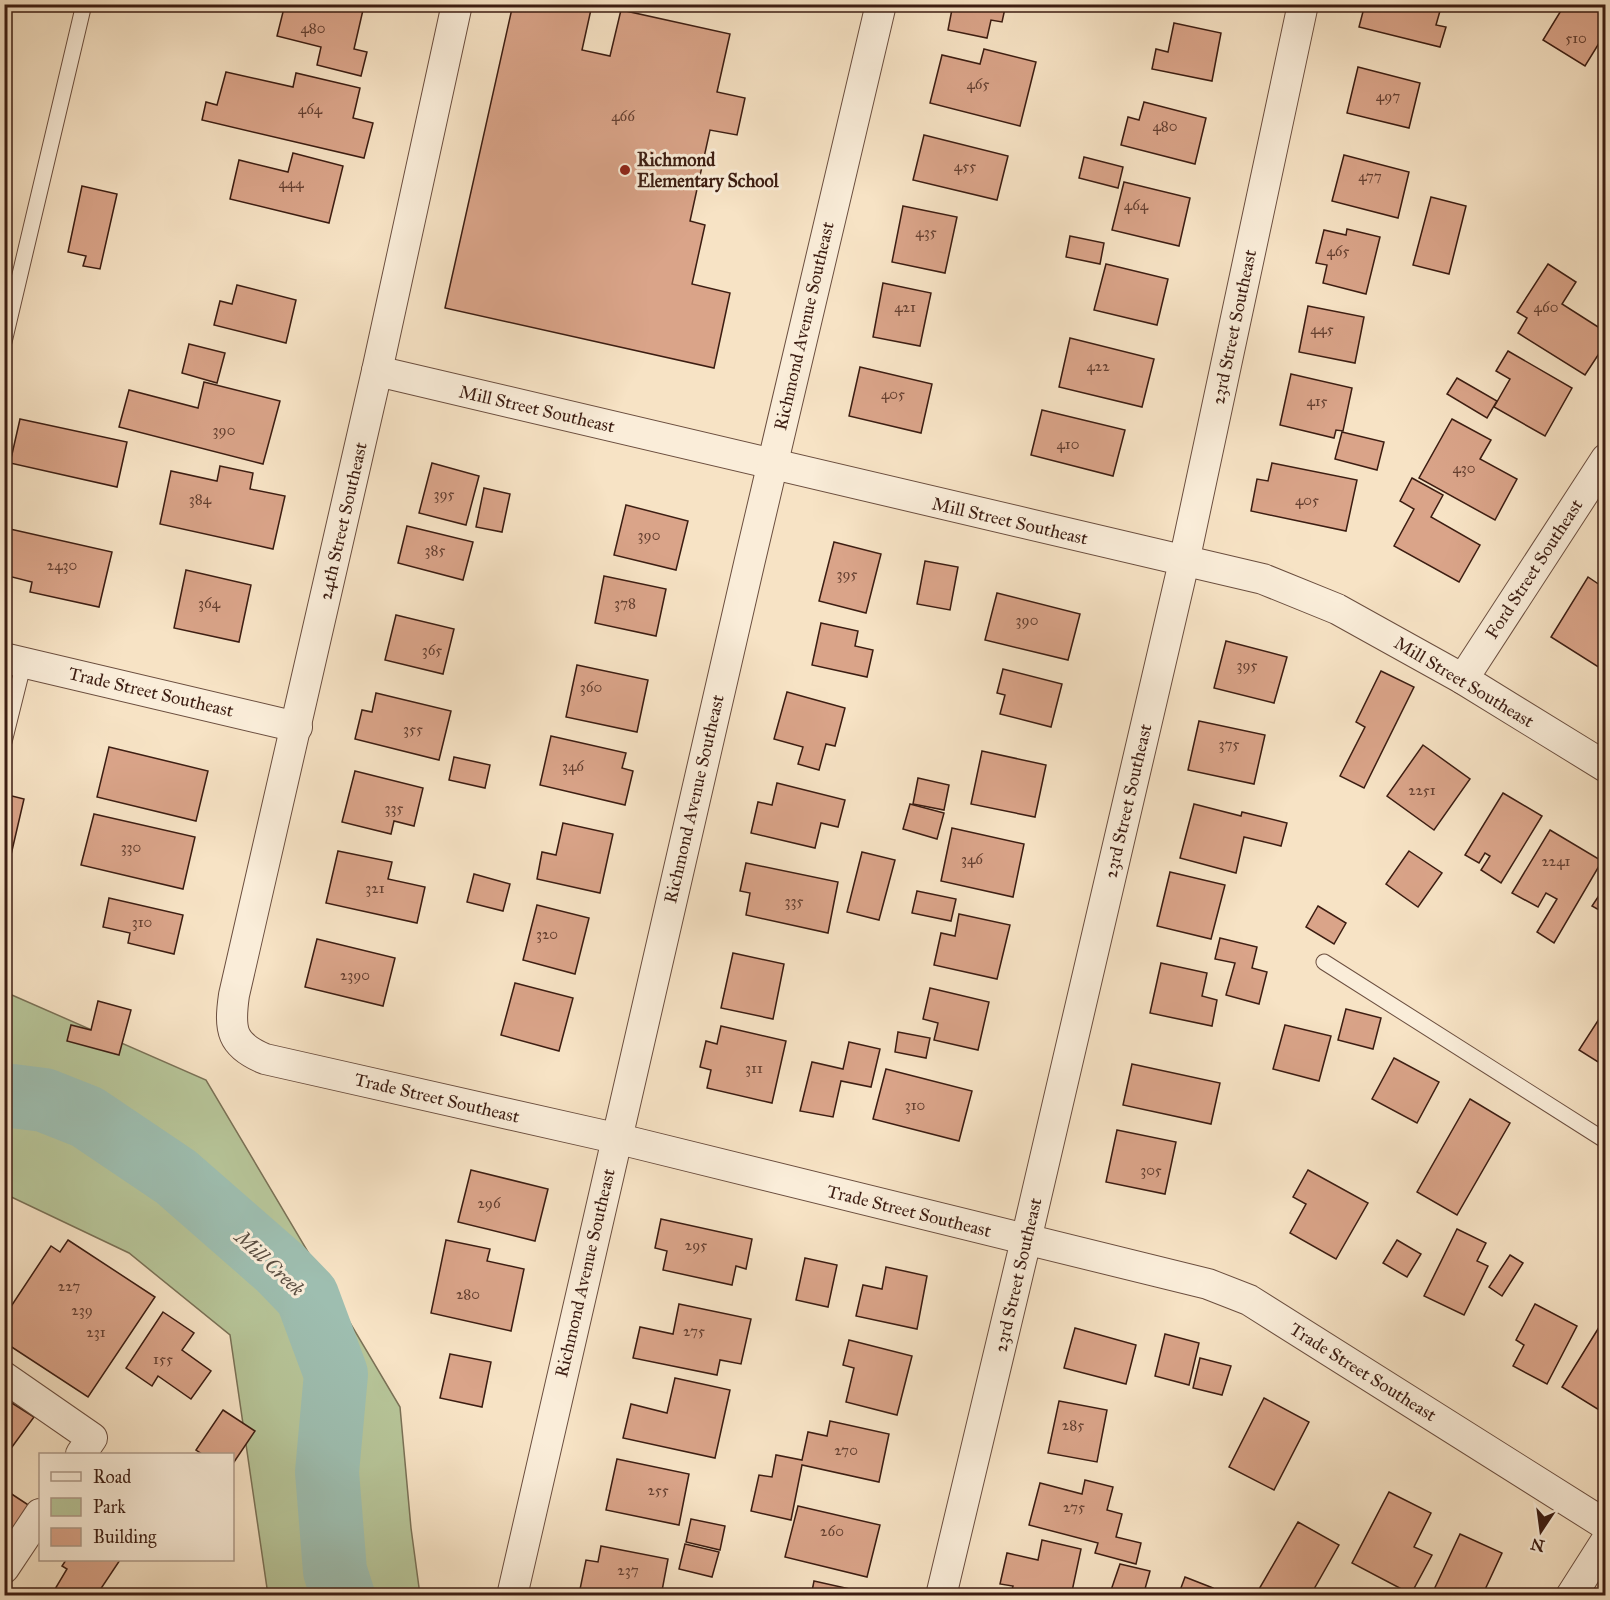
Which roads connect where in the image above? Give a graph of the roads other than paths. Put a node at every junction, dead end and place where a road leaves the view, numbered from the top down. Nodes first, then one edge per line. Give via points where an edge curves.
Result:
1 (84, 4) edge
2 (457, 4) edge
3 (881, 4) edge
4 (1303, 4) edge
5 (4, 342) edge
6 (377, 372) junction
7 (1605, 459) edge
8 (771, 465) junction
9 (1184, 562) junction
10 (14, 660) edge
11 (1463, 680) junction
12 (297, 727) junction
13 (4, 742) edge
14 (1605, 767) edge
15 (1324, 962) dead end
16 (235, 1036) joint
17 (615, 1138) junction
18 (1605, 1141) edge
19 (1026, 1240) junction
20 (4, 1377) edge
21 (82, 1453) edge
22 (39, 1516) edge
23 (1605, 1525) edge
24 (1605, 1541) edge
25 (4, 1568) edge
26 (512, 1596) edge
27 (941, 1596) edge
28 (1571, 1596) edge

1 - 5 lane
2 - 6 street, 24th Street Southeast
3 - 8 street, Richmond Avenue Southeast
4 - 9 street, 23rd Street Southeast
6 - 8 street, Mill Street Southeast
6 - 12 street, 24th Street Southeast
7 - 11 street, Ford Street Southeast
8 - 9 street, Mill Street Southeast
8 - 17 street, Richmond Avenue Southeast
9 - 11 street, Mill Street Southeast via 1263,579 1337,609
9 - 19 street, 23rd Street Southeast
10 - 12 street, Trade Street Southeast
10 - 13 lane
11 - 14 street, Mill Street Southeast
12 - 16 street, 24th Street Southeast via 234,995 231,1020
15 - 18 lane
16 - 17 street, Trade Street Southeast via 247,1052 265,1059
17 - 19 street, Trade Street Southeast
17 - 26 street, Richmond Avenue Southeast
19 - 23 street, Trade Street Southeast via 1208,1284 1249,1300
19 - 27 street, 23rd Street Southeast
20 - 21 street via 92,1438
22 - 25 street
24 - 28 street

